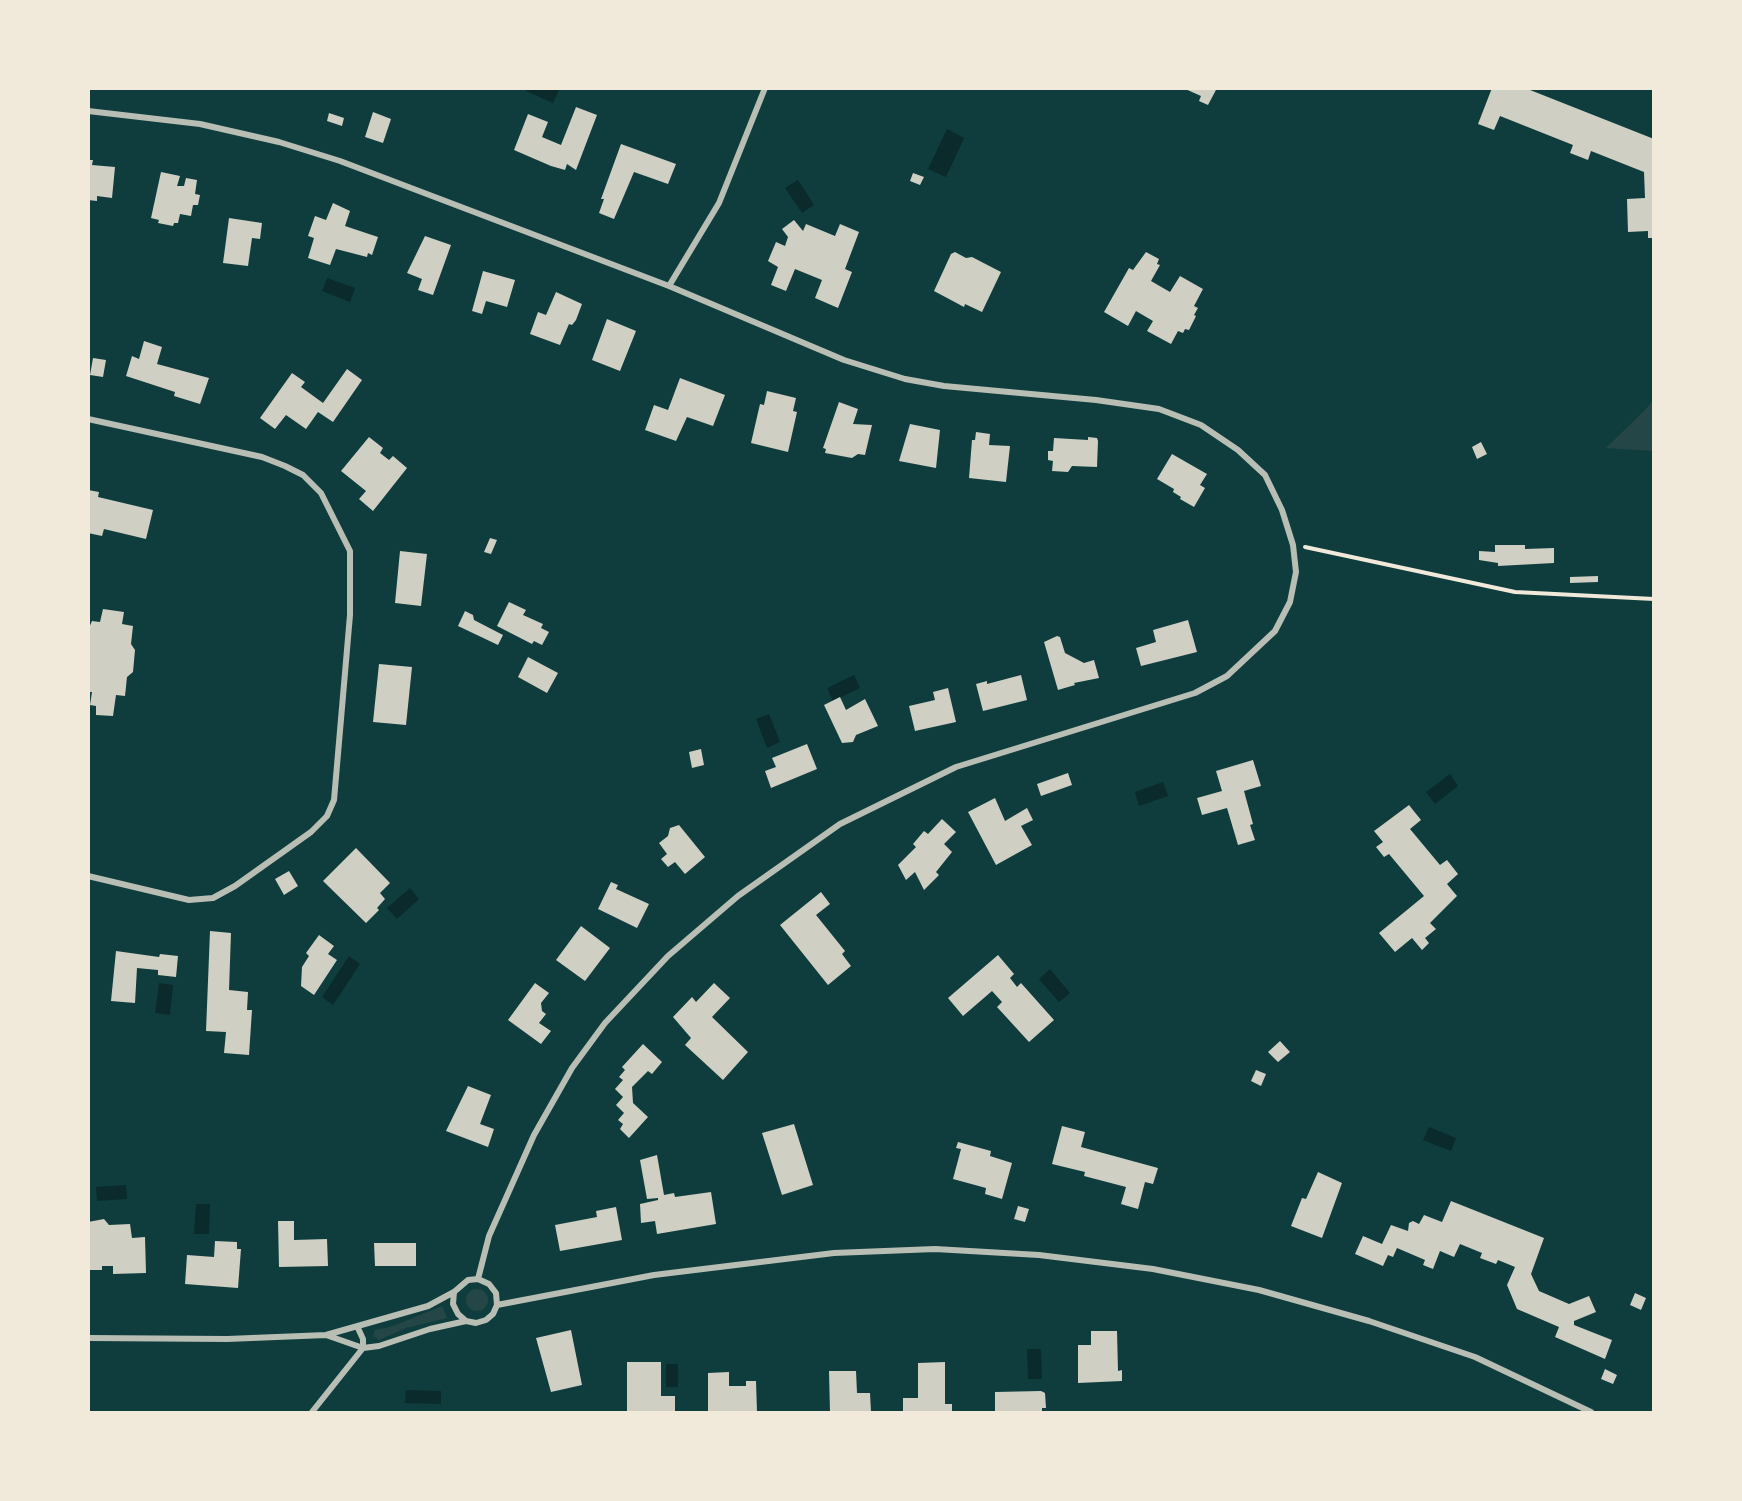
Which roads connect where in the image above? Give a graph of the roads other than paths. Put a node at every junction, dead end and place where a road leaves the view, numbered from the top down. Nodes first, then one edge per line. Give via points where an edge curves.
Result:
1 (765, 88) edge
2 (88, 111) edge
3 (669, 286) junction
4 (88, 419) edge
5 (88, 876) edge
6 (478, 1279) junction
7 (454, 1292) junction
8 (497, 1305) junction
9 (466, 1321) junction
10 (357, 1326) junction
11 (326, 1335) junction
12 (88, 1338) edge
13 (363, 1348) junction
14 (312, 1413) edge
15 (1591, 1413) edge

1 - 3 street via 718,202
2 - 3 street via 200,124 340,160
3 - 6 street via 844,360 905,379 1096,399 1159,409 1201,425 1238,450 1265,475 1282,510 1293,545 1296,572 1290,602 1275,631 1227,676 1195,693 956,767 840,824 738,896 668,956 606,1023 572,1068 525,1155 489,1236
4 - 5 street via 262,457 303,475 321,493 350,551 350,615 334,800 327,816 311,832 213,898 189,900
6 - 7 street via 468,1280
6 - 8 street via 496,1293
7 - 9 street via 453,1304
7 - 10 street via 428,1306
8 - 9 street via 486,1320
8 - 15 street via 654,1275 834,1253 935,1249 1039,1255 1154,1269 1259,1290 1369,1321 1475,1357
9 - 13 street
10 - 11 street
10 - 13 street
11 - 12 street
11 - 13 street
13 - 14 street

